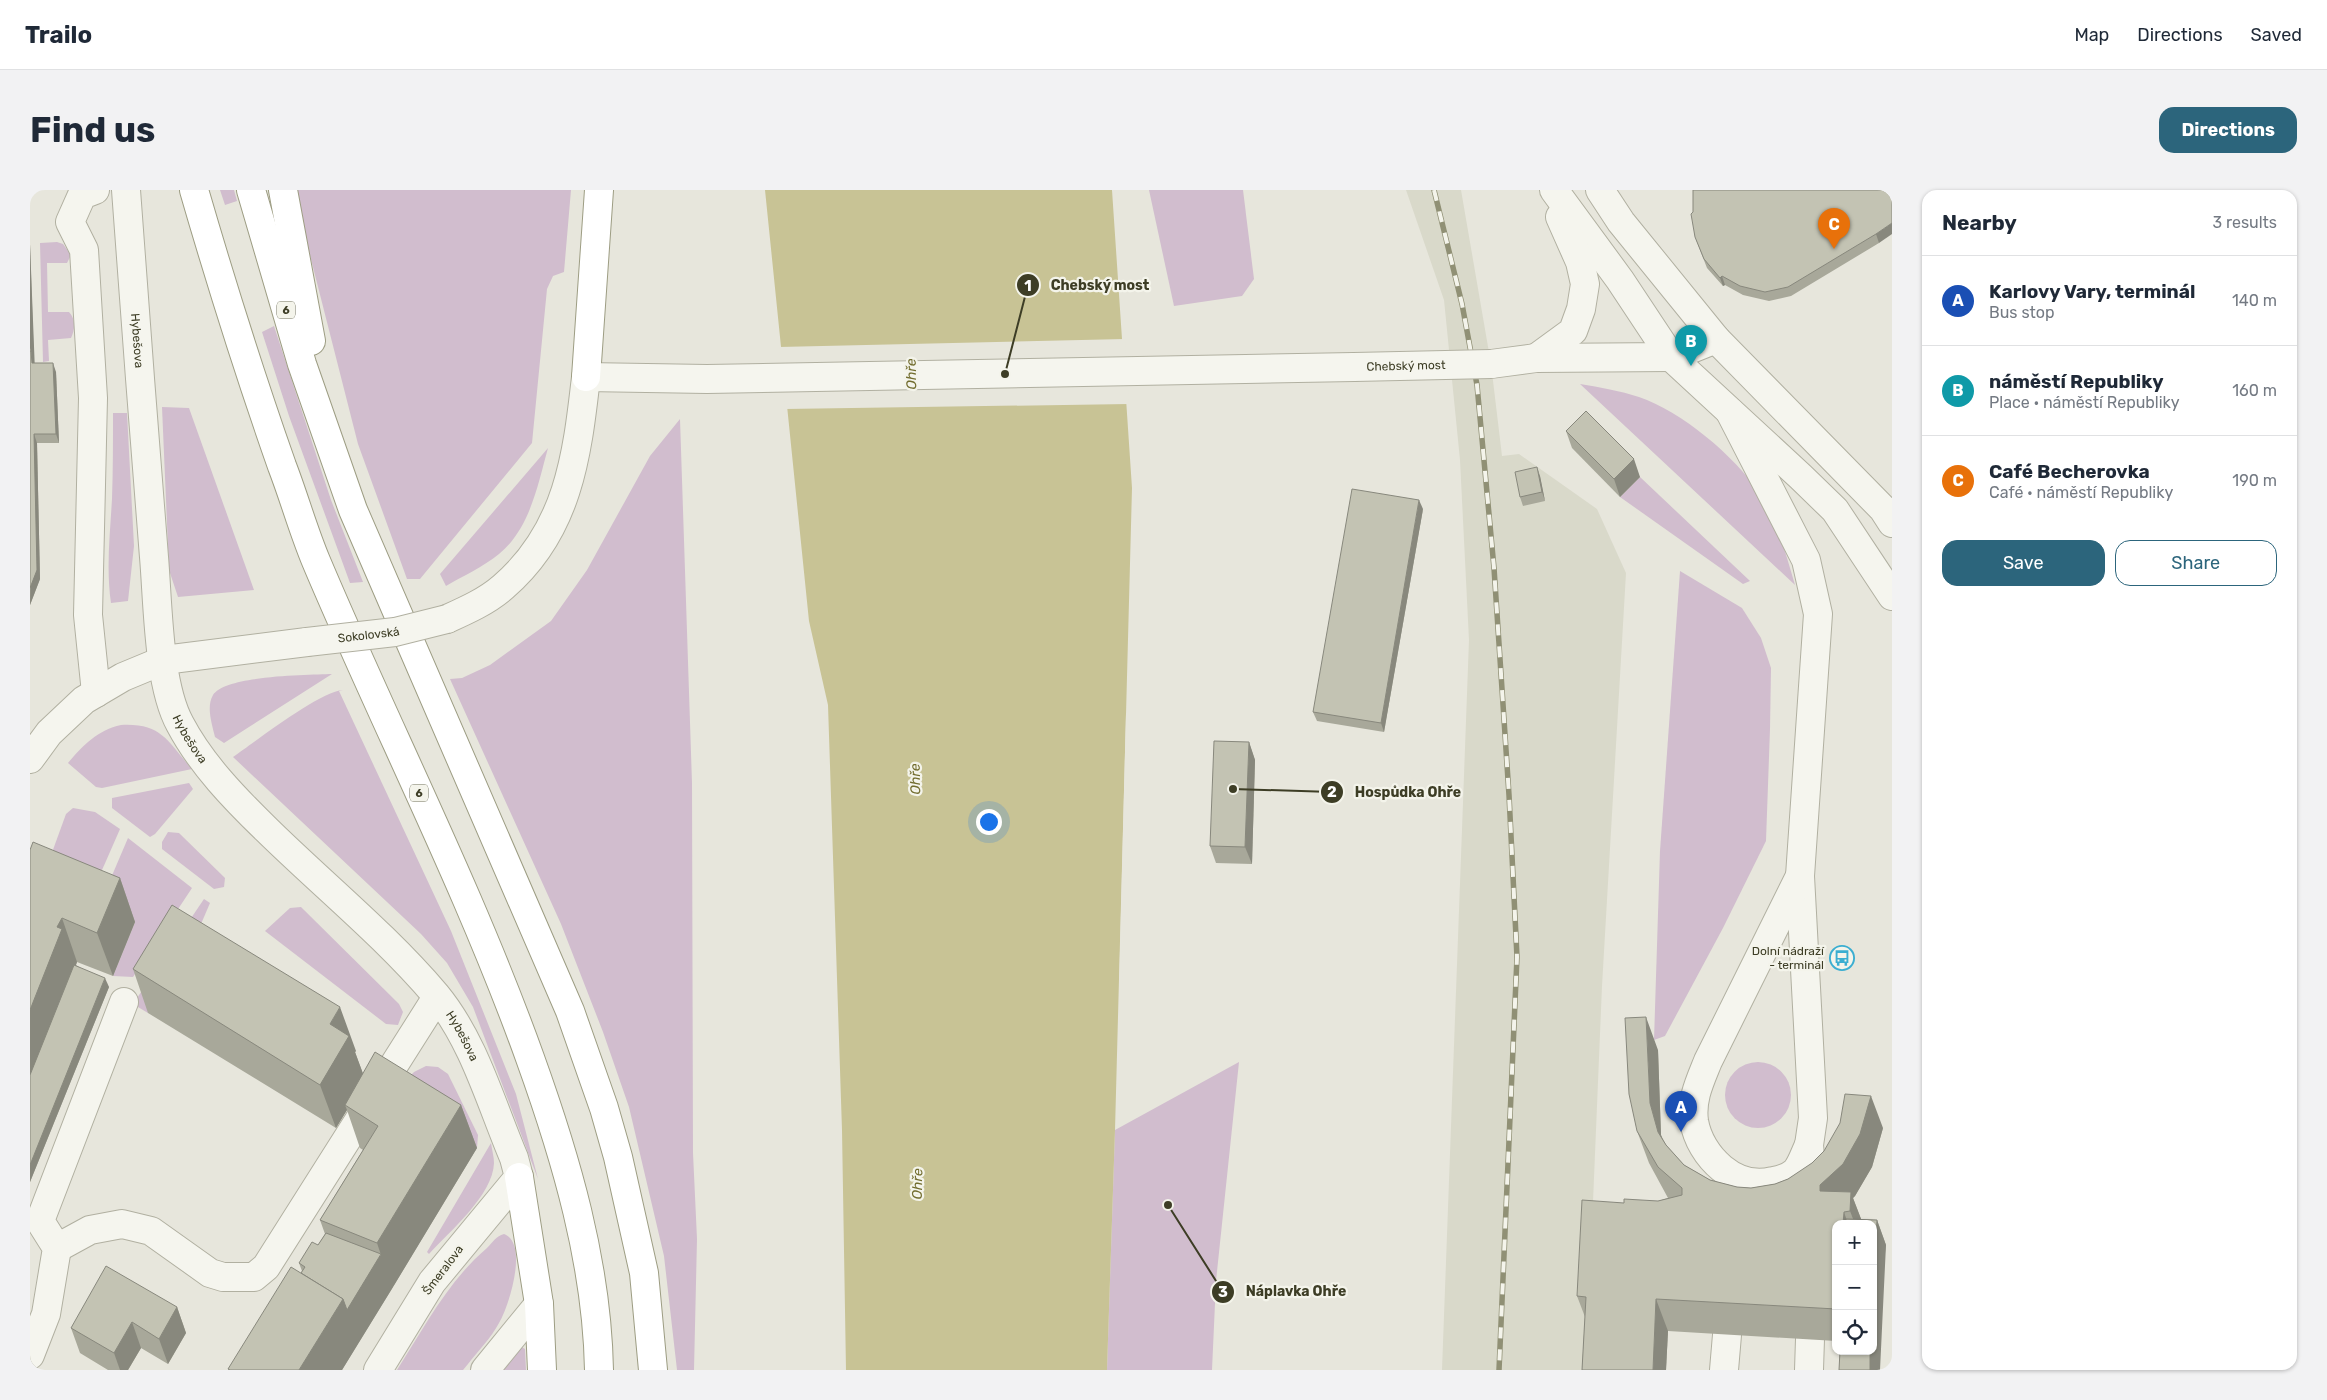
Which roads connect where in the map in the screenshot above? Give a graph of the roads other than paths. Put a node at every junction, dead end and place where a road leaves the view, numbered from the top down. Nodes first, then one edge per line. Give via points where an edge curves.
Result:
1 (95, 190) edge
2 (126, 190) edge
3 (194, 190) edge
4 (251, 190) edge
5 (283, 190) edge
6 (599, 190) edge
7 (1549, 190) edge
8 (1554, 190) edge
9 (1600, 190) edge
10 (1716, 339) junction
11 (1671, 357) junction
12 (1536, 358) junction
13 (586, 377) junction
14 (1730, 412) junction
15 (324, 429) junction
16 (1892, 523) edge
17 (1892, 596) edge
18 (164, 660) junction
19 (96, 693) junction
20 (30, 759) edge
21 (1800, 876) junction
22 (437, 997) junction
23 (124, 1002) dead end
24 (1809, 1145) junction
25 (519, 1176) junction
26 (1743, 1182) junction
27 (1814, 1202) edge
28 (1742, 1209) edge
29 (57, 1248) junction
30 (539, 1304) junction
31 (1727, 1335) edge
32 (1810, 1339) edge
33 (30, 1355) edge
34 (378, 1370) edge
35 (485, 1370) edge
36 (542, 1370) edge
37 (599, 1370) edge
38 (653, 1370) edge
39 (1724, 1370) edge
40 (1809, 1370) edge

1 - 19 street via 82,195 70,222 84,250 93,398 88,615
2 - 18 street, Hybešova
3 - 37 highway, 6 via 262,409 315,558 494,960 552,1119 591,1276
4 - 15 highway, 6
5 - 15 highway
6 - 13 highway
7 - 12 street, Chebský most via 1586,284 1573,331
8 - 11 street
9 - 10 street via 1621,222
10 - 11 street
10 - 16 street via 1876,502
11 - 12 street, Chebský most
11 - 14 street
12 - 13 street, Chebský most, bridge via 1492,364 1354,367 707,379
13 - 18 street, Sokolovská, bridge via 578,444 569,484 532,559 502,588 477,605 447,619 395,632
14 - 17 street via 1834,510
14 - 21 street via 1806,560 1818,614
15 - 38 highway, 6 via 353,510 573,1019 604,1108 622,1175 644,1273
18 - 19 street, Sokolovská via 123,676
18 - 22 street, Hybešova via 172,708 209,768 247,811 361,919
19 - 20 street, Sokolovská via 49,732
21 - 24 street via 1813,1118
21 - 26 street via 1708,1061 1694,1098 1696,1126 1706,1151 1720,1167
22 - 25 street, Hybešova via 469,1049
22 - 29 street via 266,1267 254,1276 238,1278 210,1273 151,1231 122,1224 90,1230
23 - 29 street via 40,1221
24 - 26 street via 1795,1172 1766,1183
24 - 27 street
25 - 30 highway
25 - 34 street, Šmeralova via 432,1282
26 - 28 street
29 - 33 street via 46,1314
30 - 35 street
30 - 36 highway
31 - 39 street
32 - 40 street

